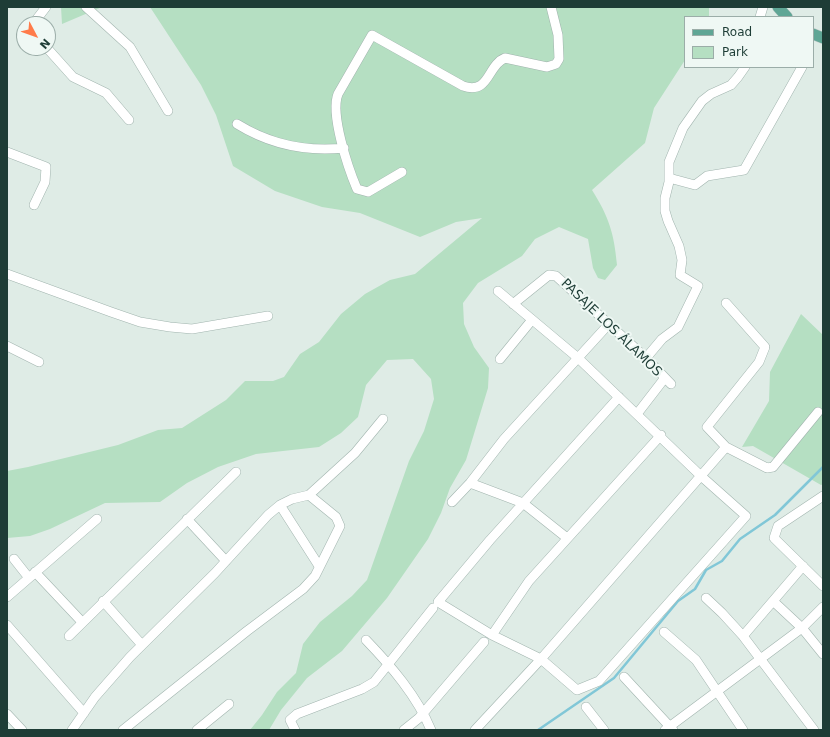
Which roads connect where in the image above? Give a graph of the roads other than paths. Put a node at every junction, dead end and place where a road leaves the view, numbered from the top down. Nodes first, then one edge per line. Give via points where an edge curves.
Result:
1 (46, 7) edge
2 (86, 7) edge
3 (551, 7) edge
4 (778, 7) edge
5 (39, 16) edge
6 (786, 16) edge
7 (54, 56) edge
8 (744, 68) edge
9 (801, 68) edge
10 (168, 111) dead end
11 (129, 120) dead end
12 (237, 124) dead end
13 (344, 148) junction
14 (7, 152) edge
15 (402, 172) dead end
16 (669, 178) junction
17 (34, 205) dead end
18 (7, 274) edge
19 (498, 292) dead end
20 (726, 303) dead end
21 (513, 304) junction
22 (268, 316) dead end
23 (531, 321) junction
24 (608, 325) junction
25 (7, 346) edge
26 (578, 358) junction
27 (646, 358) junction
28 (500, 359) dead end
29 (39, 362) dead end
30 (619, 397) junction
31 (818, 412) dead end
32 (637, 414) junction
33 (383, 419) dead end
34 (661, 435) junction
35 (726, 447) junction
36 (236, 472) dead end
37 (701, 476) junction
38 (470, 484) junction
39 (309, 495) junction
40 (823, 496) edge
41 (452, 502) dead end
42 (523, 503) junction
43 (280, 505) junction
44 (97, 519) dead end
45 (187, 519) junction
46 (567, 538) junction
47 (14, 559) dead end
48 (226, 561) junction
49 (319, 566) junction
50 (803, 566) junction
51 (32, 575) junction
52 (823, 586) edge
53 (7, 597) edge
54 (706, 598) dead end
55 (103, 601) junction
56 (773, 601) junction
57 (823, 607) edge
58 (433, 608) dead end
59 (82, 622) junction
60 (7, 625) edge
61 (802, 628) junction
62 (664, 632) dead end
63 (492, 635) junction
64 (69, 636) dead end
65 (743, 636) junction
66 (366, 640) dead end
67 (484, 642) dead end
68 (142, 645) junction
69 (823, 654) edge
70 (541, 659) junction
71 (760, 660) junction
72 (389, 664) junction
73 (624, 677) dead end
74 (718, 693) junction
75 (229, 704) dead end
76 (586, 707) dead end
77 (424, 712) junction
78 (7, 714) edge
79 (84, 714) junction
80 (670, 729) edge
81 (22, 730) edge
82 (72, 730) edge
83 (123, 730) edge
84 (197, 730) edge
85 (295, 730) edge
86 (404, 730) edge
87 (430, 730) edge
88 (476, 730) edge
89 (604, 730) edge
90 (742, 730) edge
91 (814, 730) edge

1 - 5 street
2 - 10 street via 130,47
3 - 13 street via 558,35 559,59 556,64 547,67 505,58 498,61 481,86 464,86 372,35 336,99 336,115
4 - 6 main road
7 - 11 street via 72,77 106,93
8 - 16 street via 731,84 711,94 698,106 674,147 668,167
9 - 16 street via 744,170 707,176 695,185
12 - 13 street via 268,140 292,147 318,150
13 - 15 street via 357,189 368,192
14 - 17 street via 46,167 45,182
16 - 27 street via 665,211 680,246 680,275 698,286 678,327 662,339
18 - 22 street via 140,322 170,327 192,329
19 - 21 street
20 - 35 street via 765,347 759,362 707,427
21 - 23 street
21 - 24 street, PASAJE LOS ÁLAMOS via 550,274 556,276
23 - 26 street
23 - 28 street
24 - 26 street
24 - 27 street, PASAJE LOS ÁLAMOS
25 - 29 street
26 - 30 street
26 - 38 street via 504,439
27 - 32 street, PASAJE LOS ÁLAMOS via 668,382
30 - 32 street
30 - 42 street
31 - 35 street via 773,467 767,468
32 - 34 street
33 - 39 street via 355,453
34 - 37 street
34 - 46 street
35 - 37 street
36 - 45 street
37 - 70 street
37 - 70 street via 746,516 741,522 599,681 577,690
38 - 41 street
38 - 42 street
39 - 43 street
39 - 49 street via 340,522 339,529
40 - 50 street via 778,526 774,538
42 - 46 street
42 - 63 street via 438,602
43 - 48 street
43 - 49 street
44 - 51 street
45 - 48 street
45 - 55 street
46 - 63 street via 529,581
47 - 51 street
48 - 68 street
49 - 83 street via 311,582 299,593
50 - 52 street
50 - 56 street
51 - 53 street
51 - 59 street
54 - 65 street
55 - 59 street
55 - 68 street
56 - 61 street
56 - 65 street
57 - 61 street
58 - 72 street
59 - 64 street
60 - 79 street
61 - 69 street
61 - 71 street
62 - 74 street via 696,660
63 - 70 street
65 - 71 street
66 - 72 street
67 - 77 street
68 - 79 street via 95,697
70 - 88 street
71 - 74 street
71 - 91 street
72 - 77 street
72 - 85 street via 366,688 297,714 290,720
73 - 80 street
74 - 80 street
74 - 90 street
75 - 84 street
76 - 89 street
77 - 86 street
77 - 87 street
78 - 81 street
79 - 82 street

